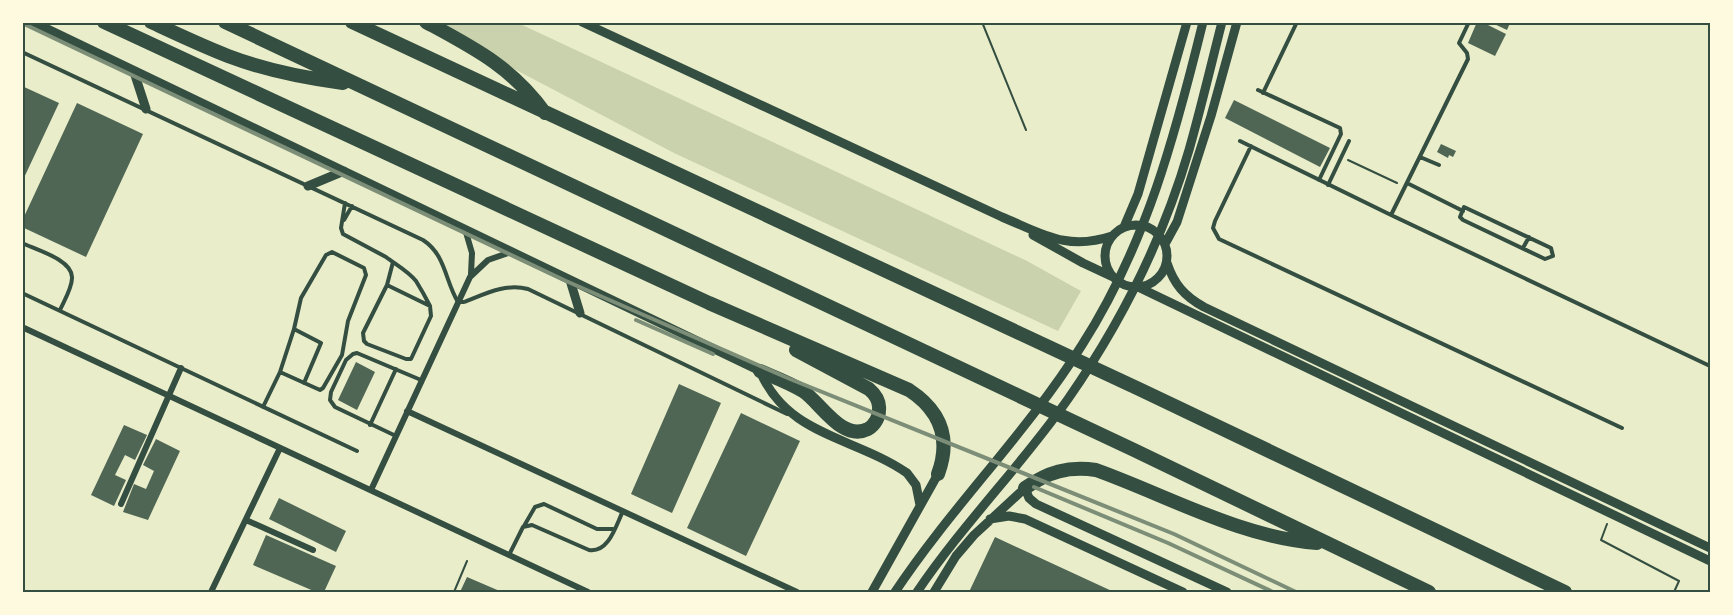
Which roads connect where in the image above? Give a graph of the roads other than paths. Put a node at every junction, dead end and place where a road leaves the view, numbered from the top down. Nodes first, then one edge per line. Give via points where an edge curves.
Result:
1 (33, 22) edge
2 (104, 22) edge
3 (151, 22) edge
4 (225, 22) edge
5 (352, 22) edge
6 (426, 22) edge
7 (582, 22) edge
8 (1187, 22) edge
9 (1203, 22) edge
10 (1222, 22) edge
11 (1237, 22) edge
12 (1297, 22) edge
13 (1706, 22) edge
14 (1468, 23) edge
15 (1710, 24) edge
16 (23, 52) edge
17 (134, 72) junction
18 (356, 84) junction
19 (1258, 90) dead end
20 (1263, 93) junction
21 (146, 110) junction
22 (546, 114) junction
23 (1240, 141) dead end
24 (1349, 141) dead end
25 (1251, 146) junction
26 (1420, 157) junction
27 (1438, 165) dead end
28 (344, 171) junction
29 (1319, 180) junction
30 (1328, 184) junction
31 (1406, 185) junction
32 (308, 186) junction
33 (345, 203) junction
34 (352, 206) junction
35 (1463, 211) junction
36 (1391, 215) junction
37 (1002, 218) junction
38 (342, 223) junction
39 (1124, 227) junction
40 (465, 229) junction
41 (1112, 236) junction
42 (1529, 237) junction
43 (22, 243) edge
44 (1165, 244) junction
45 (1523, 248) junction
46 (511, 251) junction
47 (393, 262) junction
48 (1167, 263) junction
49 (470, 277) junction
50 (1114, 278) junction
51 (570, 280) junction
52 (387, 285) junction
53 (1138, 287) junction
54 (22, 293) edge
55 (458, 302) junction
56 (710, 303) junction
57 (430, 306) junction
58 (60, 310) junction
59 (580, 313) junction
60 (22, 327) edge
61 (294, 329) junction
62 (1710, 366) edge
63 (181, 368) junction
64 (396, 369) junction
65 (760, 370) junction
66 (280, 372) junction
67 (421, 380) junction
68 (304, 383) junction
69 (168, 396) junction
70 (263, 407) junction
71 (407, 411) junction
72 (796, 418) junction
73 (370, 425) junction
74 (1622, 428) dead end
75 (396, 437) junction
76 (280, 448) junction
77 (357, 451) dead end
78 (938, 474) joint
79 (1025, 488) junction
80 (371, 490) junction
81 (121, 504) dead end
82 (920, 505) junction
83 (623, 510) junction
84 (246, 520) junction
85 (988, 520) junction
86 (523, 527) junction
87 (614, 529) junction
88 (1327, 544) junction
89 (1710, 548) edge
90 (313, 550) dead end
91 (508, 556) junction
92 (1710, 561) edge
93 (211, 592) edge
94 (588, 592) edge
95 (797, 592) edge
96 (872, 592) edge
97 (895, 592) edge
98 (917, 592) edge
99 (934, 592) edge
100 (1183, 592) edge
101 (1227, 592) edge
102 (1429, 592) edge
103 (1565, 592) edge

1 - 17 street
2 - 56 highway
3 - 18 highway via 253,64 304,77
4 - 18 highway
5 - 22 highway
6 - 22 highway via 493,60 528,90
7 - 37 street
8 - 39 street via 1138,194
9 - 97 street via 1152,204 1109,300 1053,389 946,520
10 - 98 street via 1171,205 1123,309 1067,399
11 - 44 street via 1177,222
12 - 20 lane
13 - 15 lane
14 - 26 lane via 1459,43 1468,59
16 - 21 lane
17 - 21 street
17 - 28 street
18 - 88 highway
19 - 20 lane
20 - 29 lane via 1340,128 1341,134
21 - 32 lane
22 - 103 highway
23 - 25 lane
24 - 30 lane
25 - 29 lane
25 - 74 lane via 1215,221 1219,239
26 - 27 lane
26 - 31 lane
28 - 32 street
28 - 40 street
29 - 30 lane
30 - 36 lane
31 - 35 lane
31 - 36 lane
32 - 33 lane
33 - 34 lane
33 - 38 lane
34 - 38 lane
34 - 55 lane via 433,247
35 - 42 lane via 1464,207
35 - 45 lane via 1461,219
36 - 62 lane
37 - 41 street via 1074,243
37 - 50 street
38 - 47 lane via 345,237
39 - 41 street
39 - 44 street via 1148,227
40 - 46 street
40 - 49 street via 472,253
41 - 50 street via 1105,252
42 - 45 lane
42 - 45 lane via 1551,248 1553,256 1545,259
43 - 58 lane via 70,268 72,282
44 - 48 street
46 - 49 street via 488,260
46 - 51 street
47 - 52 lane
47 - 57 lane via 415,279
48 - 53 street via 1153,282
48 - 89 street via 1180,289 1203,307
49 - 55 street
50 - 53 street
51 - 59 street
51 - 65 street
52 - 57 lane
52 - 57 lane via 363,333 367,344 411,359 431,316
53 - 92 street
54 - 58 lane
55 - 59 lane via 515,287
55 - 67 street
56 - 65 highway via 869,389 878,400 877,420 867,429 847,429 803,391
56 - 78 highway via 919,397 940,426 944,451
58 - 63 lane
59 - 72 lane
60 - 69 street
61 - 66 lane
61 - 68 lane via 321,343
61 - 68 lane via 301,298 328,252 366,271 348,321 342,355 323,388
63 - 69 street
63 - 70 lane
64 - 67 lane
64 - 73 lane
64 - 73 lane via 361,353 352,354 331,392 330,400 335,407
65 - 72 street via 774,397
66 - 68 lane
66 - 70 lane
67 - 71 street
69 - 76 street
69 - 81 street
70 - 77 lane
71 - 75 street
71 - 83 street
72 - 82 street via 907,472 916,485
73 - 75 lane
75 - 80 street
76 - 80 street
76 - 84 street
78 - 82 street
79 - 85 street
79 - 88 highway via 1052,472 1081,467 1255,532
79 - 101 street via 1036,504
80 - 91 street
82 - 96 street
83 - 87 lane
83 - 95 street
84 - 90 street
84 - 93 street
85 - 99 street via 956,556
85 - 100 street via 1009,516 1025,519
86 - 87 lane via 536,525 593,551 606,545
86 - 87 lane via 535,507 544,504 597,529
86 - 91 lane
88 - 102 highway
91 - 94 street

